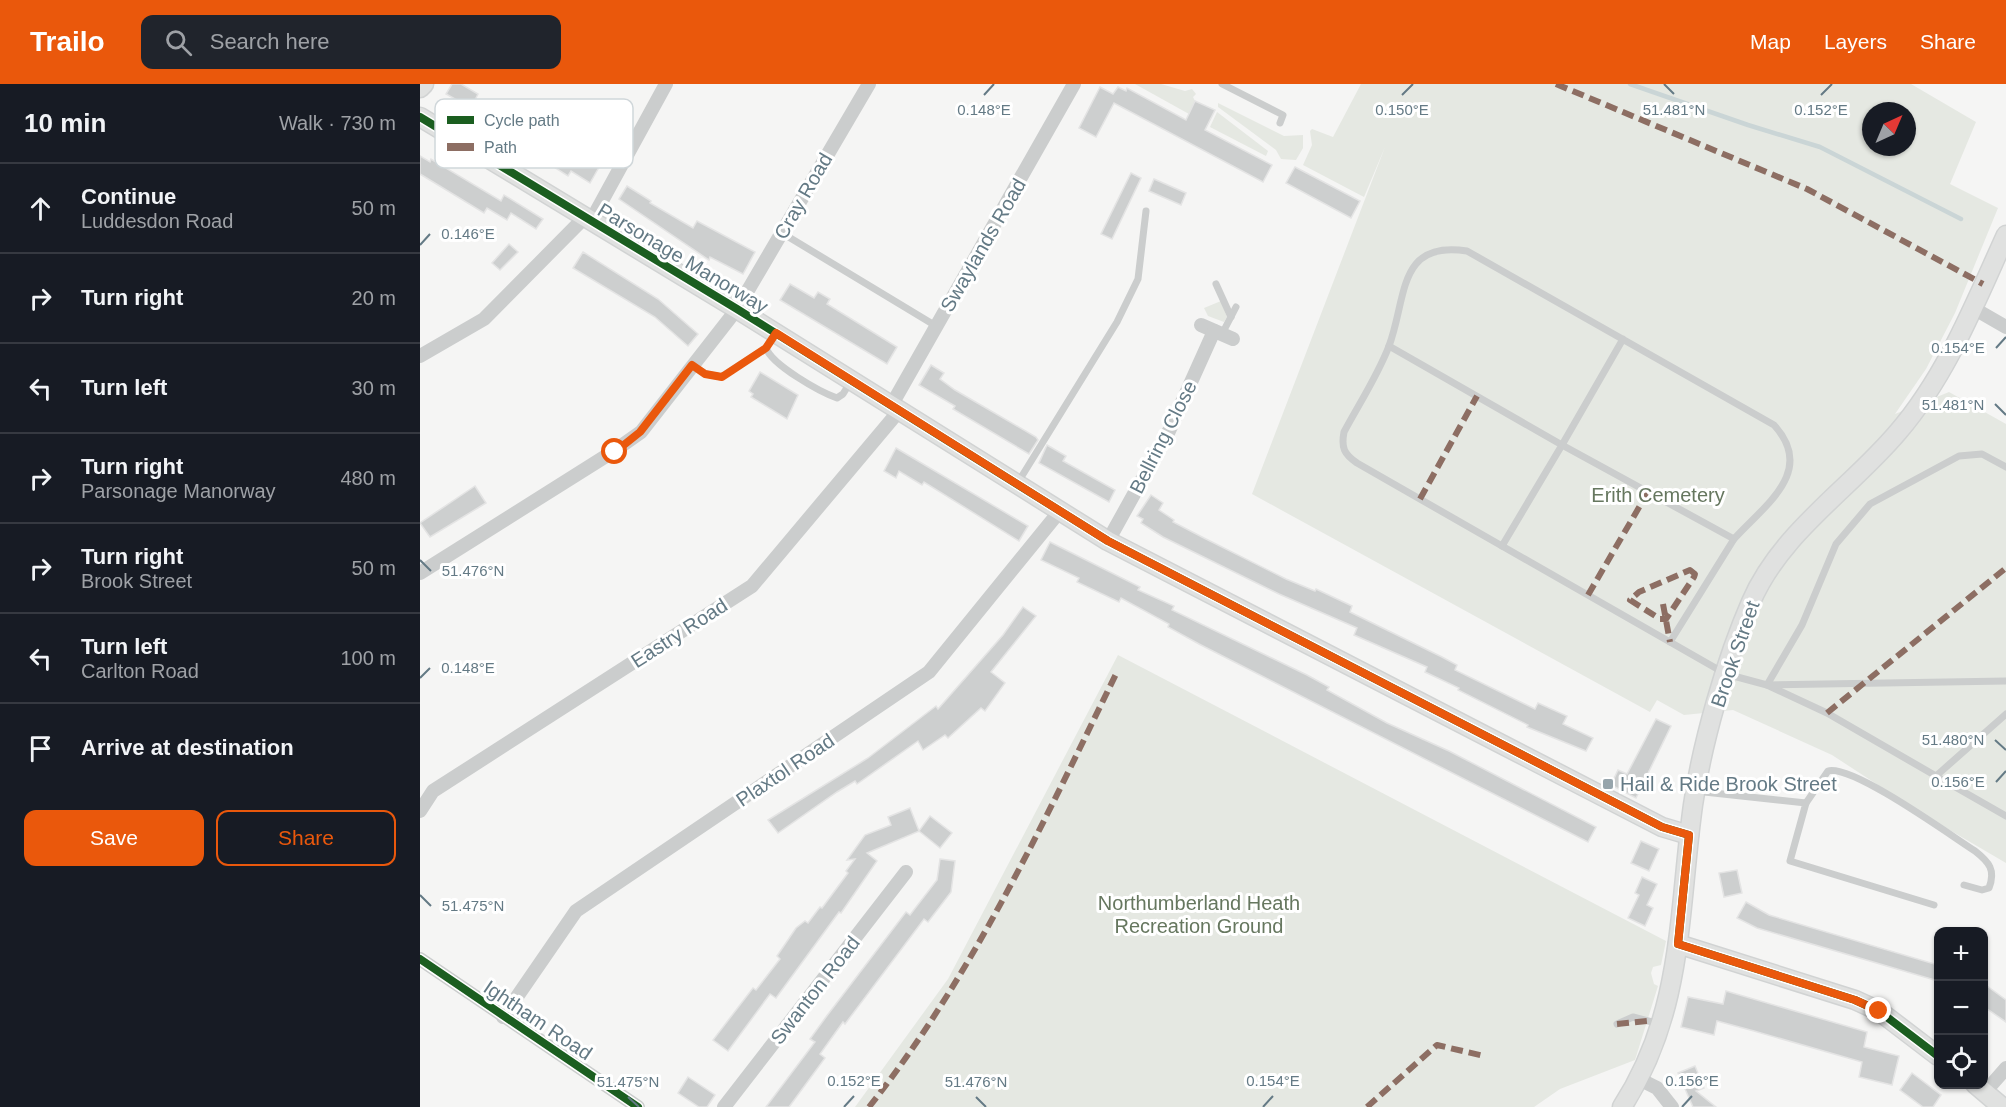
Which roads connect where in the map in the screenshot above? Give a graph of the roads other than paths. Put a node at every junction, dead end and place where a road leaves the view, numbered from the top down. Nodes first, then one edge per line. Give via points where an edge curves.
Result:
1 (424, 84) edge
2 (666, 84) edge
3 (869, 84) edge
4 (1074, 84) edge
5 (1222, 84) edge
6 (420, 88) edge
7 (420, 117) edge
8 (1280, 123) dead end
9 (435, 126) edge
10 (633, 141) edge
11 (503, 168) edge
12 (617, 168) edge
13 (1146, 211) dead end
14 (587, 220) junction
15 (782, 233) junction
16 (2006, 235) edge
17 (1216, 284) dead end
18 (1236, 308) dead end
19 (1972, 308) junction
20 (737, 309) junction
21 (1231, 317) junction
22 (937, 327) junction
23 (2006, 327) edge
24 (1217, 332) joint
25 (1623, 339) junction
26 (771, 340) junction
27 (1389, 346) junction
28 (420, 356) edge
29 (692, 365) junction
30 (851, 380) junction
31 (895, 409) junction
32 (1562, 445) junction
33 (2006, 467) edge
34 (1017, 483) junction
35 (1059, 512) junction
36 (1734, 539) junction
37 (1108, 541) junction
38 (1502, 546) junction
39 (420, 573) edge
40 (1670, 642) junction
41 (1726, 674) junction
42 (2006, 681) edge
43 (1767, 685) junction
44 (2006, 714) edge
45 (1936, 776) junction
46 (1695, 791) junction
47 (1806, 803) junction
48 (420, 811) edge
49 (2006, 816) edge
50 (1689, 835) junction
51 (906, 872) dead end
52 (1964, 885) dead end
53 (1935, 905) dead end
54 (1678, 944) junction
55 (420, 959) edge
56 (503, 1017) junction
57 (1617, 1024) dead end
58 (1662, 1024) junction
59 (1934, 1053) edge
60 (2006, 1068) edge
61 (1639, 1080) junction
62 (1988, 1082) edge
63 (1981, 1089) edge
64 (638, 1107) edge
65 (724, 1107) edge
66 (1622, 1107) edge
67 (1672, 1107) edge
68 (2002, 1107) edge

1 - 6 street
2 - 10 street
3 - 15 street, Cray Road
4 - 22 street, Swaylands Road
5 - 8 lane via 1283,115
7 - 9 street, Parsonage Manorway
11 - 14 street, Parsonage Manorway
12 - 14 street
13 - 34 lane via 1138,279 1117,322
14 - 20 street, Parsonage Manorway
14 - 28 street via 484,319
15 - 20 street, Cray Road
15 - 22 lane
16 - 19 street, Brook Street
17 - 21 lane
18 - 21 lane
19 - 23 street
19 - 41 street, Brook Street via 1941,371 1899,431 1825,504 1769,568 1752,600
20 - 26 street, Parsonage Manorway
20 - 29 street, Cray Road
21 - 24 lane
22 - 31 street, Swaylands Road
24 - 37 street, Bellring Close via 1169,431
25 - 27 lane via 1467,251 1446,248 1427,254 1409,270
25 - 32 lane
25 - 36 lane via 1774,425 1786,439 1791,452 1789,474
26 - 29 lane via 722,377 705,374
26 - 30 street, Parsonage Manorway
26 - 30 lane via 769,355 837,398
27 - 32 lane
27 - 38 lane via 1344,432 1346,456
29 - 39 street, Cray Road via 640,432 615,452
30 - 31 street, Parsonage Manorway
31 - 34 street, Parsonage Manorway
31 - 48 street, Eastry Road via 752,586 433,791
32 - 36 lane
32 - 38 lane
33 - 43 lane via 1983,454 1959,456 1870,504 1836,544 1802,625
34 - 35 street, Parsonage Manorway
35 - 37 street, Parsonage Manorway
35 - 56 street, Plaxtol Road via 930,672 576,911
36 - 40 lane
37 - 50 street, Parsonage Manorway via 1662,827
38 - 40 lane
40 - 41 lane
41 - 43 lane
41 - 46 street, Brook Street
42 - 43 lane
43 - 45 lane via 1827,713
44 - 45 lane
45 - 49 lane
46 - 47 lane
46 - 50 street, Brook Street
47 - 52 lane via 1828,771 1841,770 1867,782 1989,864 1993,878 1989,888
47 - 53 lane via 1790,861
50 - 54 street, Brook Street
51 - 65 street, Swanton Road
54 - 58 street, Brook Street
54 - 59 street via 1855,1000 1879,1011
55 - 56 street, Ightham Road
56 - 64 street, Ightham Road
57 - 58 lane via 1633,1017
58 - 61 street, Brook Street
60 - 62 street
61 - 66 street, Brook Street
61 - 67 street via 1657,1088
63 - 68 street

